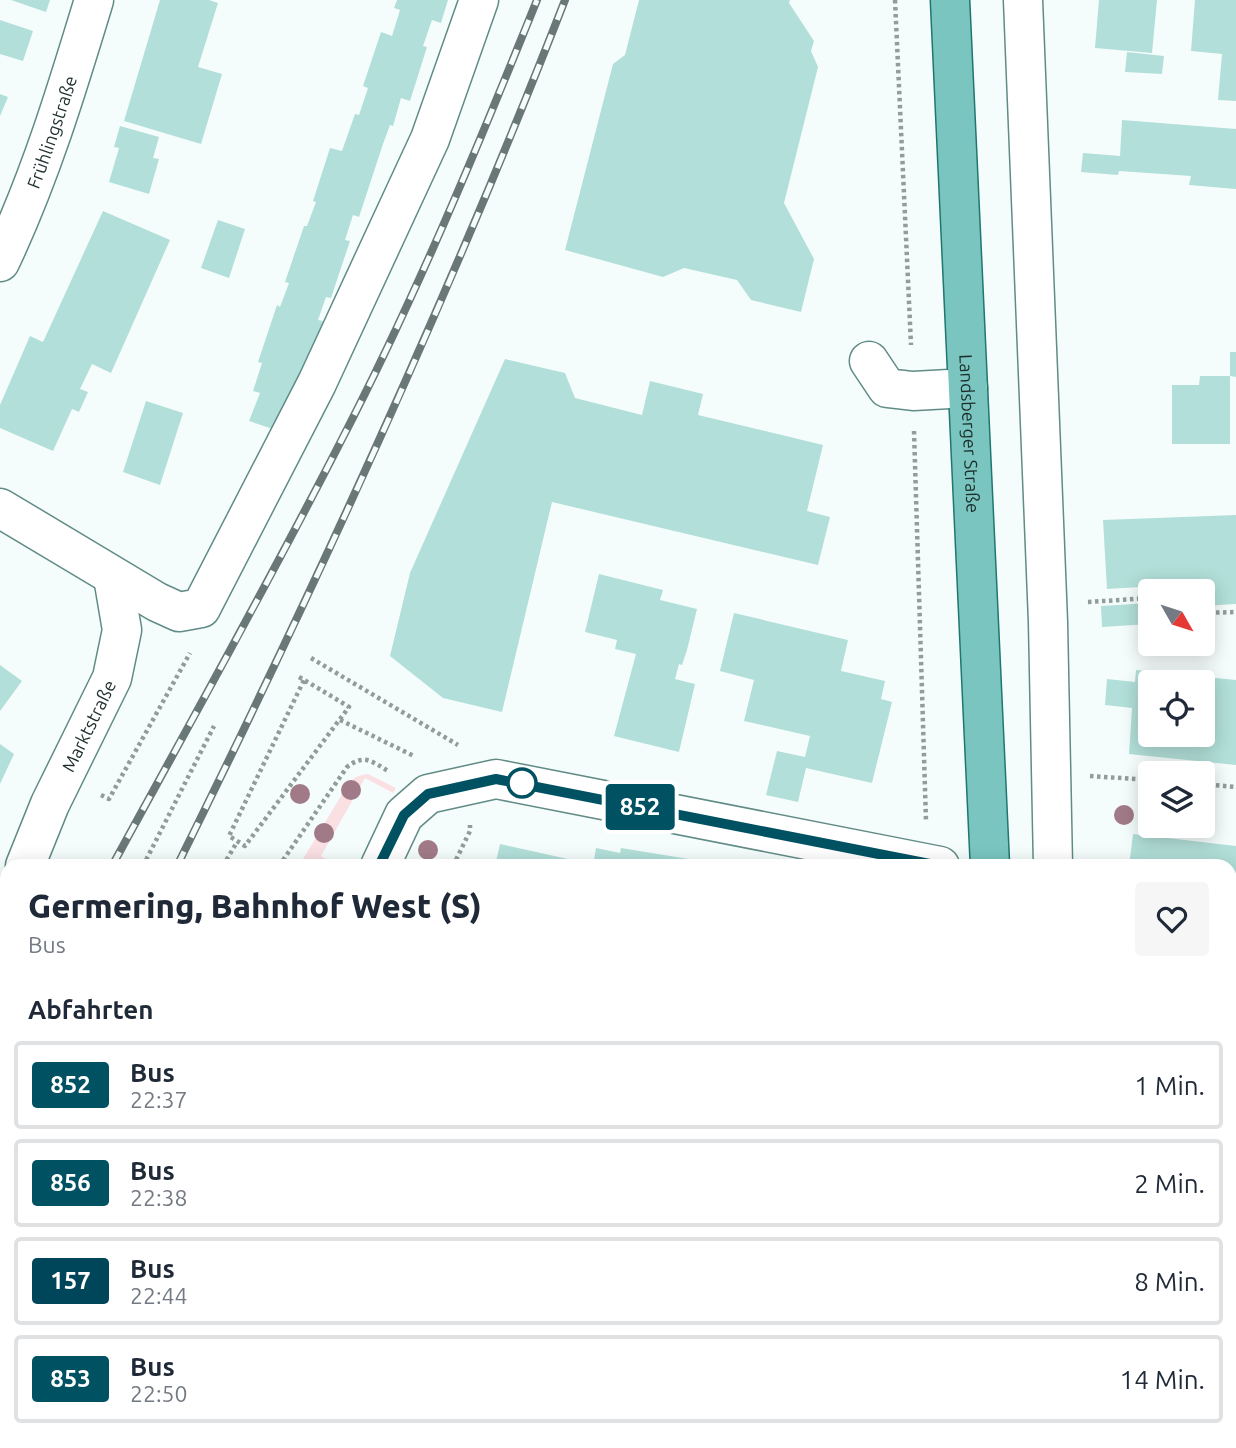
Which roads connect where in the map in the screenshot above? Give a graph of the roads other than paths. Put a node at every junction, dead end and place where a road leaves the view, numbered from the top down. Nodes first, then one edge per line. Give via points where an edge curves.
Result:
1 (94, 0) edge
2 (479, 0) edge
3 (950, 0) edge
4 (1023, 0) edge
5 (0, 262) edge
6 (869, 361) dead end
7 (968, 388) junction
8 (0, 508) edge
9 (113, 577) junction
10 (28, 859) edge
11 (383, 859) edge
12 (901, 859) edge
13 (990, 859) edge
14 (1053, 859) edge

1 - 5 street, Frühlingstraße via 63,103
2 - 9 street via 429,139 317,383 201,608 179,612
3 - 7 main road, Landsberger Straße
4 - 14 street
6 - 7 street via 887,388
7 - 13 main road, Landsberger Straße
8 - 9 street
9 - 10 street, Marktstraße via 122,630 112,678
11 - 12 street via 404,815 428,794 496,779

